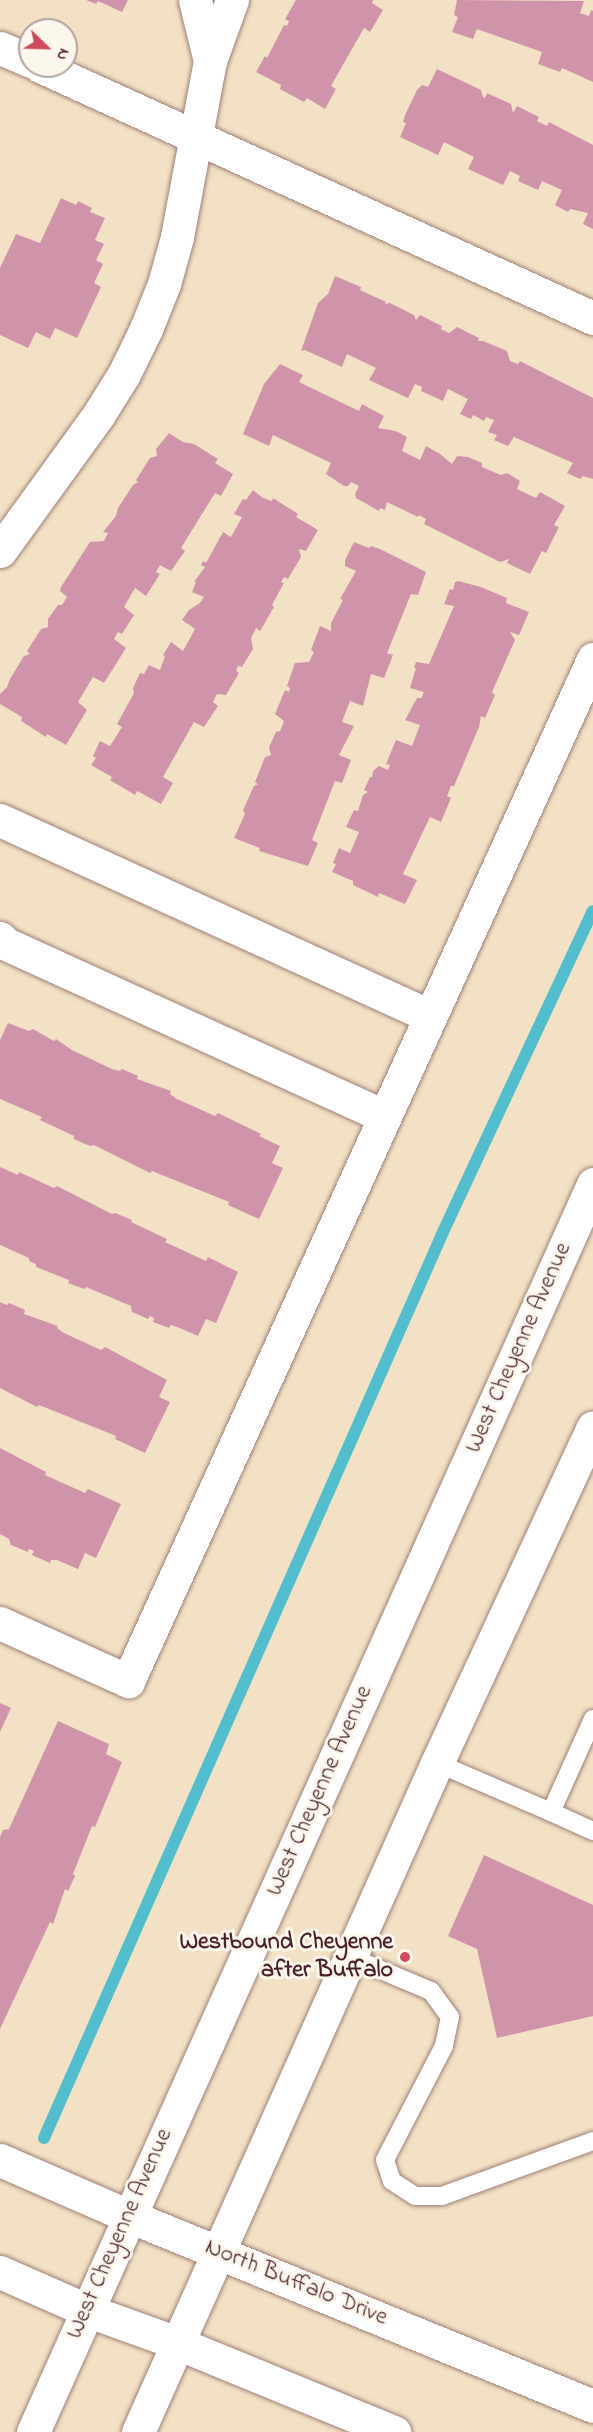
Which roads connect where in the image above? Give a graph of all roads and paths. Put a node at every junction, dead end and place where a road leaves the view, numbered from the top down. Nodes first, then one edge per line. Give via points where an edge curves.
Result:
1 (195, 0) edge
2 (232, 0) edge
3 (0, 48) edge
4 (18, 56) edge
5 (210, 61) junction
6 (66, 78) edge
7 (196, 137) junction
8 (593, 318) edge
9 (0, 551) edge
10 (593, 659) edge
11 (2, 825) edge
12 (0, 938) edge
13 (431, 1016) junction
14 (384, 1116) junction
15 (593, 1184) edge
16 (593, 1427) edge
17 (0, 1623) edge
18 (593, 1719) edge
19 (437, 1763) junction
20 (551, 1812) junction
21 (593, 1831) edge
22 (350, 1957) junction
23 (593, 2141) edge
24 (0, 2160) edge
25 (129, 2216) junction
26 (217, 2250) junction
27 (0, 2272) edge
28 (86, 2310) junction
29 (177, 2343) junction
30 (593, 2406) edge
31 (386, 2431) edge
32 (33, 2432) edge
33 (138, 2432) edge

1 - 5 main road
2 - 5 main road
3 - 4 main road
5 - 7 main road
6 - 7 main road
7 - 8 main road
7 - 9 main road via 177,237 146,329 99,414
10 - 13 main road
11 - 13 main road
12 - 14 main road
13 - 14 main road
14 - 17 main road via 128,1681
15 - 25 main road, West Cheyenne Avenue
16 - 19 main road
18 - 20 lane
19 - 20 lane
19 - 22 main road
20 - 21 lane
22 - 23 lane via 430,1991 450,2017 444,2046 385,2160 392,2181 415,2196 442,2196
22 - 26 main road
24 - 25 main road, North Buffalo Drive
25 - 26 main road, North Buffalo Drive
25 - 28 main road, West Cheyenne Avenue
26 - 29 main road
26 - 30 main road, North Buffalo Drive
27 - 28 main road
28 - 29 main road
28 - 32 main road, West Cheyenne Avenue
29 - 31 main road
29 - 33 main road

